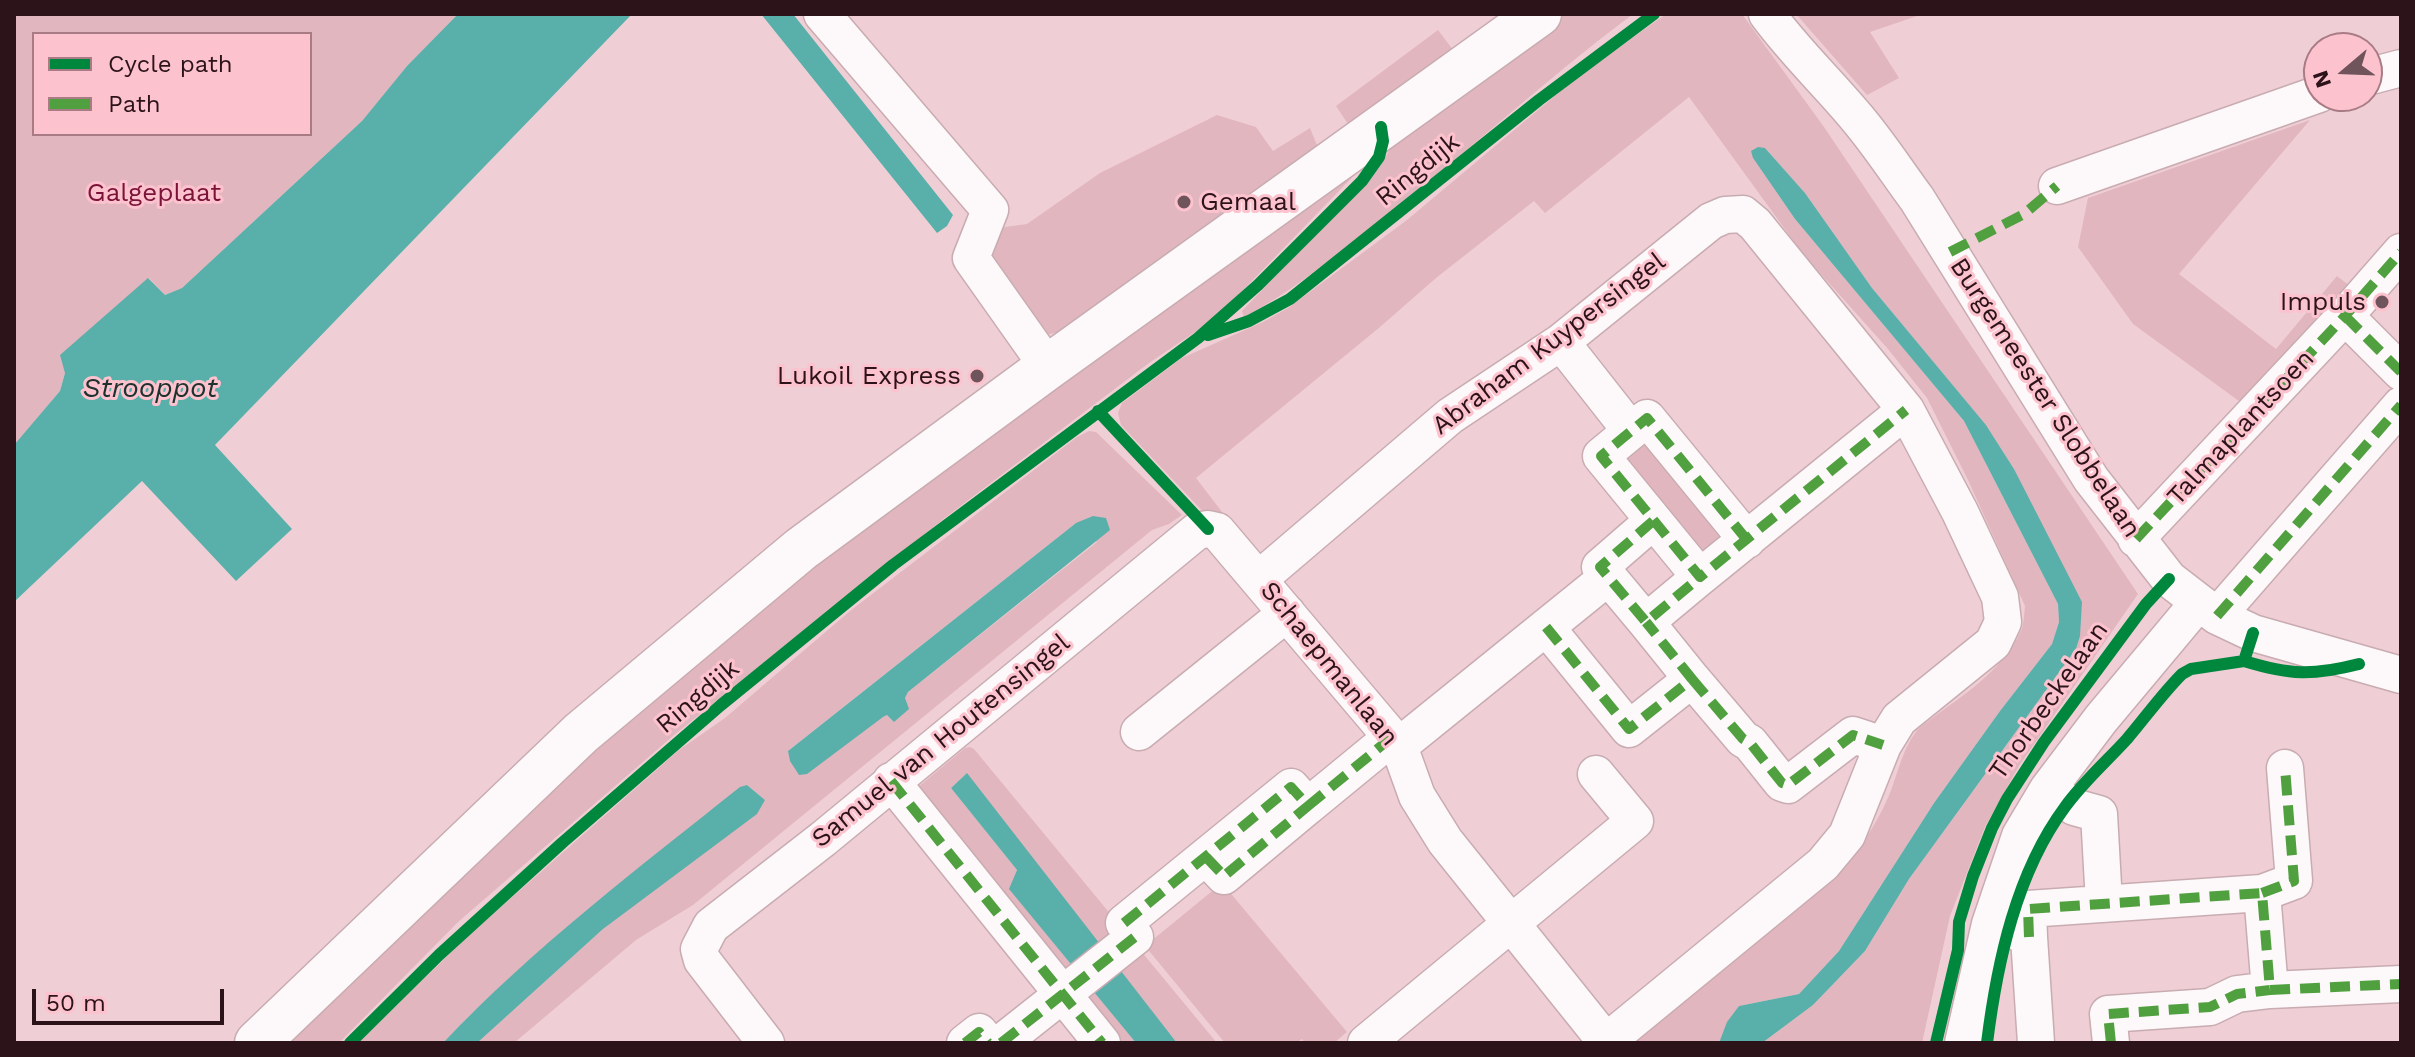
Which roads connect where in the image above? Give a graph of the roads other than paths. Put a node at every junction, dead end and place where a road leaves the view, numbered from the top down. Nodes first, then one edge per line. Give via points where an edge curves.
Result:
1 (822, 14) edge
2 (1539, 14) edge
3 (1767, 14) edge
4 (2303, 100) edge
5 (2057, 186) dead end
6 (2401, 252) edge
7 (2345, 316) junction
8 (1561, 342) junction
9 (1048, 367) junction
10 (2401, 372) edge
11 (2401, 405) edge
12 (1906, 410) junction
13 (1631, 431) junction
14 (1653, 521) junction
15 (1208, 529) joint
16 (2136, 539) junction
17 (1747, 540) junction
18 (1608, 577) junction
19 (1700, 577) junction
20 (1259, 579) junction
21 (2208, 609) junction
22 (1287, 613) junction
23 (1646, 622) junction
24 (1546, 627) junction
25 (2401, 675) edge
26 (1692, 679) junction
27 (1139, 732) dead end
28 (1395, 741) junction
29 (1883, 745) junction
30 (2285, 768) dead end
31 (1596, 774) dead end
32 (891, 781) junction
33 (2048, 789) junction
34 (2262, 893) junction
35 (2104, 903) junction
36 (1512, 923) junction
37 (1990, 924) junction
38 (2029, 937) junction
39 (2401, 984) edge
40 (2270, 990) junction
41 (1063, 995) junction
42 (257, 1043) edge
43 (766, 1043) edge
44 (965, 1043) edge
45 (988, 1043) edge
46 (1001, 1043) edge
47 (1102, 1043) edge
48 (1366, 1043) edge
49 (1606, 1043) edge
50 (1963, 1043) edge
51 (2036, 1043) edge
52 (2111, 1043) edge

1 - 9 street via 990,210 971,258
2 - 9 main road, Ringdijk
3 - 16 street, Burgemeester Slobbelaan via 1909,188 2084,467
4 - 5 street
6 - 7 street, Talmaplantsoen
7 - 10 street
7 - 16 street, Talmaplantsoen
8 - 12 street, Abraham Kuypersingel via 1711,221 1743,214
8 - 13 street
8 - 20 street, Abraham Kuypersingel via 1450,416
9 - 42 main road, Ringdijk via 801,549 581,733
11 - 21 street
12 - 17 street
12 - 29 street, Abraham Kuypersingel via 2000,597 2003,622 1993,643 1899,719
13 - 14 street via 1601,456
13 - 17 street via 1647,418
14 - 18 street via 1600,567
14 - 19 street
15 - 20 street, Schaepmanlaan via 1217,531
15 - 32 street, Samuel van Houtensingel via 1197,531
16 - 21 street, Burgemeester Slobbelaan via 2169,579
17 - 19 street
18 - 23 street
18 - 24 street
19 - 23 street
20 - 22 street, Schaepmanlaan
21 - 25 street, Burgemeester Slobbelaan via 2253,633
21 - 33 street, Thorbeckelaan via 2101,719
22 - 27 street
22 - 28 street, Schaepmanlaan
23 - 26 street
24 - 26 street via 1629,729
24 - 28 street
26 - 29 street via 1782,783 1788,785 1853,735
28 - 36 street, Schaepmanlaan via 1417,796 1445,841
28 - 41 street via 1308,806 1291,787 1206,857
29 - 49 street, Abraham Kuypersingel via 1847,835 1823,864
30 - 34 street via 2294,881
31 - 36 street via 1635,821
32 - 41 street
32 - 43 street, Samuel van Houtensingel via 711,926 699,949 706,968
33 - 35 street via 2074,807 2099,814
33 - 37 street, Thorbeckelaan via 2020,836
34 - 35 street
34 - 40 street
35 - 38 street via 2028,909
36 - 48 street
36 - 49 street, Schaepmanlaan
37 - 38 street
37 - 50 street, Thorbeckelaan
38 - 51 street
39 - 40 street
40 - 52 street via 2237,994 2210,1007 2108,1014
41 - 46 street
41 - 47 street
44 - 45 street via 979,1032

